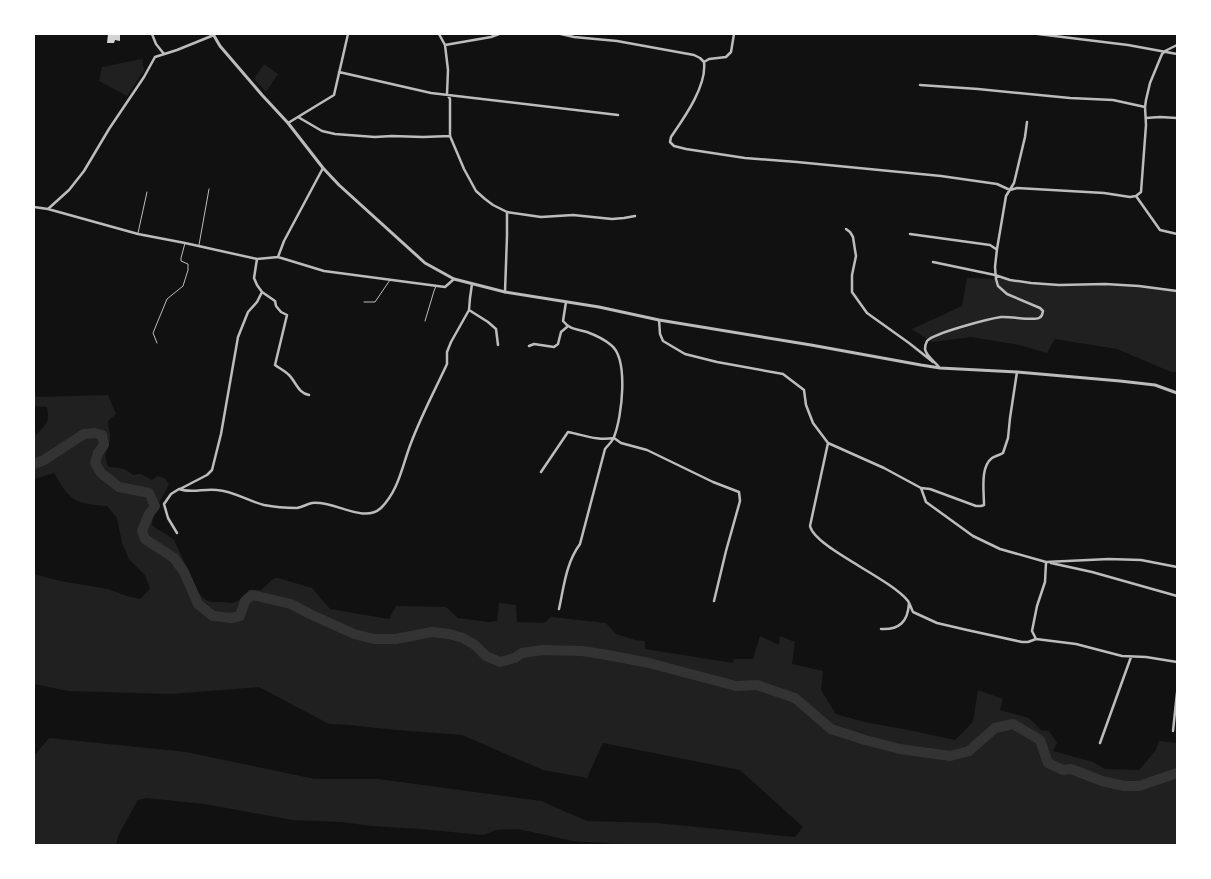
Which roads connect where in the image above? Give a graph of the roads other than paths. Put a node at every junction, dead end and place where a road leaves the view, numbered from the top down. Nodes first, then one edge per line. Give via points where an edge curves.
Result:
1 (152, 34) edge
2 (214, 34) edge
3 (348, 34) edge
4 (439, 34) edge
5 (499, 34) edge
6 (560, 34) edge
7 (734, 34) edge
8 (1039, 34) edge
9 (445, 44) junction
10 (1177, 46) edge
11 (1165, 51) junction
12 (164, 54) junction
13 (1177, 54) edge
14 (704, 62) junction
15 (339, 72) junction
16 (920, 85) dead end
17 (447, 94) junction
18 (1145, 107) junction
19 (618, 115) dead end
20 (298, 117) junction
21 (1146, 118) junction
22 (1177, 118) edge
23 (1027, 122) dead end
24 (288, 123) junction
25 (450, 136) junction
26 (323, 168) junction
27 (209, 189) dead end
28 (1010, 190) junction
29 (147, 192) dead end
30 (1136, 196) junction
31 (34, 207) edge
32 (48, 209) junction
33 (507, 212) junction
34 (635, 216) dead end
35 (846, 229) dead end
36 (138, 234) junction
37 (910, 234) dead end
38 (1177, 234) edge
39 (185, 243) junction
40 (199, 246) junction
41 (997, 249) junction
42 (278, 257) junction
43 (257, 259) junction
44 (933, 262) dead end
45 (995, 274) junction
46 (390, 279) junction
47 (454, 279) junction
48 (472, 284) junction
49 (436, 286) junction
50 (1177, 291) edge
51 (262, 292) junction
52 (505, 292) junction
53 (364, 302) dead end
54 (566, 302) junction
55 (469, 310) junction
56 (659, 320) junction
57 (425, 321) dead end
58 (567, 326) junction
59 (157, 343) dead end
60 (498, 345) dead end
61 (529, 346) dead end
62 (940, 368) junction
63 (1017, 372) junction
64 (1177, 393) edge
65 (309, 395) dead end
66 (614, 438) junction
67 (828, 443) junction
68 (541, 472) dead end
69 (921, 488) junction
70 (179, 490) junction
71 (177, 533) dead end
72 (1046, 562) junction
73 (1177, 567) edge
74 (1177, 596) edge
75 (714, 601) dead end
76 (909, 602) junction
77 (559, 609) dead end
78 (881, 629) dead end
79 (1036, 639) junction
80 (1131, 657) junction
81 (1177, 662) edge
82 (1177, 692) edge
83 (1173, 731) dead end
84 (1100, 743) dead end

1 - 12 street
2 - 12 street
2 - 24 street via 220,46
3 - 15 street
4 - 9 street
5 - 9 street
6 - 14 street via 694,55
7 - 14 street via 731,52 726,57
8 - 11 street
9 - 17 street
10 - 11 street
11 - 13 street
11 - 18 street via 1150,83
12 - 32 street via 155,57 84,171
14 - 28 street via 705,68 691,107 671,137 670,142 674,146 745,158 988,182
15 - 17 street
15 - 20 street via 334,95
16 - 18 street via 1113,100
17 - 19 street
17 - 25 street via 450,99
18 - 21 street
20 - 24 street
20 - 25 street via 322,131 335,134
21 - 22 street
21 - 30 street via 1141,192
23 - 28 street
24 - 26 street
25 - 33 street via 476,190
26 - 42 street
26 - 47 street via 425,263
27 - 40 lane
28 - 30 street
28 - 41 street via 1006,196
29 - 36 lane
30 - 38 street via 1160,230
31 - 32 street
32 - 36 street
33 - 34 street via 541,217 573,215 612,219
33 - 52 street
35 - 62 street via 853,237 856,250 852,292 867,313
36 - 39 street
37 - 41 street via 990,245
39 - 40 street
39 - 59 lane via 181,261 188,264 188,270 183,286 168,299 153,333
40 - 43 street
41 - 45 street
42 - 43 street
42 - 46 street via 324,271
43 - 51 street via 254,278
44 - 45 street
45 - 50 street via 1031,283 1105,284
45 - 62 street via 1003,291 1040,308 1042,315 1033,319 1001,317 931,338 925,349
46 - 49 street
46 - 53 lane via 374,302
47 - 48 street
47 - 49 street via 445,287
48 - 52 street
48 - 55 street
49 - 57 lane
51 - 65 street via 287,315 275,365 288,374 304,394
51 - 70 street via 248,312 238,337 212,470
52 - 54 street
54 - 56 street
54 - 58 street via 564,321
55 - 60 street via 496,329
55 - 70 street via 451,342 447,364 411,443 394,492 372,514 326,504 280,507 217,490
56 - 62 street
56 - 67 street via 663,341 685,354 783,374 798,384 804,390 812,423
58 - 61 street via 554,347
58 - 66 street via 603,339 619,356 622,390
62 - 63 street
63 - 64 street via 1155,385
63 - 69 street via 1003,453 992,458 984,470 984,504 976,506 930,488
66 - 68 street via 604,440 568,432
66 - 75 street via 739,492 740,501
66 - 77 street via 605,449 580,544 568,564
67 - 69 street
67 - 76 street via 811,531
69 - 72 street via 926,502 974,536 1000,549
70 - 71 street via 171,494 164,504
72 - 73 street via 1141,560
72 - 74 street
72 - 79 street via 1045,582 1032,631
76 - 78 street via 903,622 898,627
76 - 79 street via 913,612 937,623 1022,642
79 - 80 street via 1076,644
80 - 81 street
80 - 84 street
82 - 83 street

